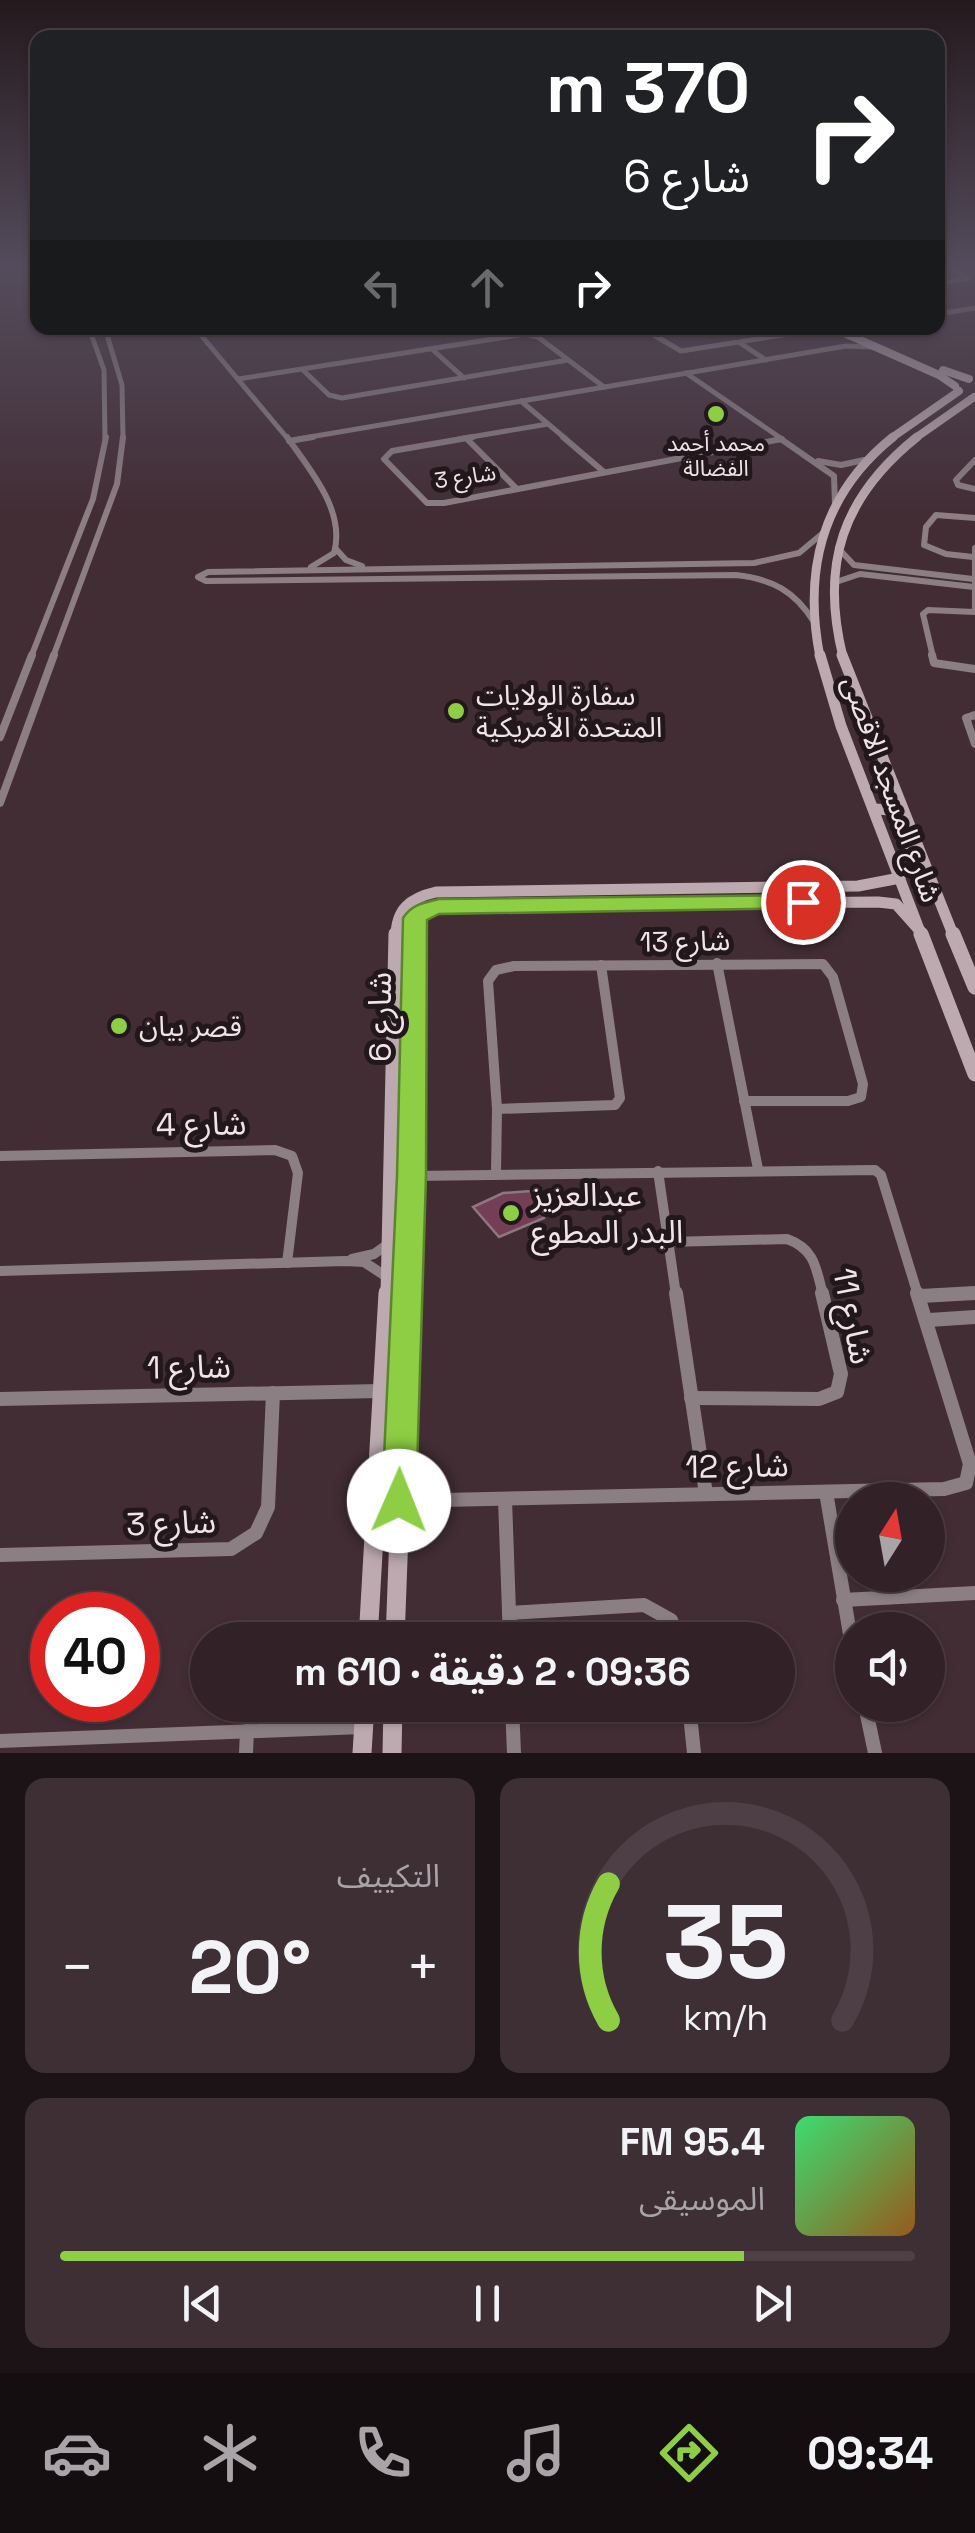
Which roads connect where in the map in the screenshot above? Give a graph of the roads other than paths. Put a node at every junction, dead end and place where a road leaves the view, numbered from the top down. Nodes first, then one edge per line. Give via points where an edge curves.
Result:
1 (95, 350) edge
2 (113, 350) edge
3 (213, 350) edge
4 (434, 350) joint
5 (553, 350) edge
6 (750, 350) edge
7 (804, 350) edge
8 (878, 350) edge
9 (891, 350) edge
10 (568, 360) junction
11 (766, 360) junction
12 (304, 370) junction
13 (686, 373) junction
14 (464, 378) junction
15 (973, 378) edge
16 (238, 380) junction
17 (604, 387) junction
18 (957, 389) junction
19 (974, 397) edge
20 (521, 401) junction
21 (975, 408) edge
22 (548, 424) junction
23 (917, 434) junction
24 (466, 438) junction
25 (782, 439) junction
26 (289, 440) junction
27 (887, 441) junction
28 (901, 446) junction
29 (807, 456) junction
30 (864, 460) junction
31 (975, 460) edge
32 (604, 472) junction
33 (517, 489) junction
34 (975, 489) edge
35 (835, 506) junction
36 (975, 518) edge
37 (822, 534) junction
38 (838, 548) junction
39 (336, 549) junction
40 (974, 559) edge
41 (754, 564) junction
42 (505, 567) junction
43 (382, 569) junction
44 (287, 570) junction
45 (757, 577) junction
46 (506, 578) junction
47 (834, 583) junction
48 (974, 583) edge
49 (975, 602) edge
50 (975, 612) edge
51 (814, 622) junction
52 (975, 669) edge
53 (826, 679) junction
54 (860, 710) junction
55 (975, 714) edge
56 (0, 737) edge
57 (975, 744) edge
58 (0, 803) edge
59 (874, 809) junction
60 (923, 862) junction
61 (900, 878) junction
62 (839, 894) junction
63 (921, 932) junction
64 (405, 956) junction
65 (717, 963) junction
66 (602, 965) junction
67 (975, 987) edge
68 (975, 1074) edge
69 (744, 1101) junction
70 (496, 1110) junction
71 (0, 1156) edge
72 (758, 1170) junction
73 (658, 1171) junction
74 (496, 1174) junction
75 (412, 1176) junction
76 (391, 1242) junction
77 (668, 1242) junction
78 (345, 1261) junction
79 (287, 1264) junction
80 (0, 1271) edge
81 (388, 1278) junction
82 (975, 1293) edge
83 (921, 1296) junction
84 (975, 1317) edge
85 (929, 1320) junction
86 (380, 1391) junction
87 (273, 1393) junction
88 (692, 1398) junction
89 (0, 1399) edge
90 (826, 1492) junction
91 (706, 1494) junction
92 (505, 1499) junction
93 (399, 1501) junction
94 (0, 1555) edge
95 (975, 1593) edge
96 (842, 1600) junction
97 (845, 1612) edge
98 (509, 1613) junction
99 (369, 1622) edge
100 (396, 1622) edge
101 (509, 1622) edge
102 (672, 1622) edge
103 (317, 1722) edge
104 (364, 1722) edge
105 (393, 1722) edge
106 (513, 1722) edge
107 (691, 1722) edge
108 (869, 1722) edge
109 (247, 1731) junction
110 (0, 1741) edge
111 (246, 1753) edge
112 (362, 1753) edge
113 (392, 1753) edge
114 (514, 1753) edge
115 (694, 1753) edge
116 (875, 1753) edge

1 - 56 street via 109,424 104,459
2 - 58 street via 124,387 126,430 118,484
3 - 16 street
4 - 12 street
4 - 14 street
5 - 10 street
6 - 11 street
7 - 11 street
8 - 18 main road
9 - 15 main road
10 - 14 street
10 - 17 street
11 - 13 street
12 - 14 street via 329,395 342,398
12 - 16 street
13 - 17 street
13 - 25 street
15 - 18 main road, شارع المسجد الاقصى
16 - 26 street
17 - 20 street
18 - 19 main road
18 - 27 main road, شارع المسجد الاقصى
19 - 23 main road, شارع المسجد الاقصى
20 - 22 street
20 - 26 street
21 - 23 main road
22 - 24 street, شارع 3
22 - 32 street
23 - 28 main road, شارع المسجد الاقصى
24 - 33 street
24 - 33 street, شارع 3 via 392,451 384,459 427,503
25 - 29 street
25 - 32 street
26 - 39 street via 320,481 339,524
27 - 28 main road
27 - 30 main road, شارع المسجد الاقصى
28 - 38 main road, شارع المسجد الاقصى via 858,498
29 - 30 street via 833,464
29 - 35 street via 836,479
30 - 35 main road, شارع المسجد الاقصى
31 - 34 street via 956,480
32 - 33 street, شارع 3
35 - 37 main road, شارع المسجد الاقصى
36 - 40 street via 936,514 924,544
37 - 41 street via 799,553
37 - 51 main road, شارع المسجد الاقصى via 814,565
38 - 47 main road, شارع المسجد الاقصى
38 - 48 street via 854,565
39 - 43 street via 352,563
39 - 44 street via 319,564
40 - 48 street
41 - 42 street
41 - 45 street
42 - 43 street
42 - 46 street
43 - 44 street
44 - 46 street via 208,572 198,578
45 - 46 street
45 - 51 street via 797,594
47 - 48 street via 860,574
47 - 54 main road, شارع المسجد الاقصى via 837,642
48 - 49 street
49 - 50 street
50 - 52 street via 922,614 934,663
51 - 53 main road, شارع المسجد الاقصى
53 - 54 main road via 844,707
53 - 59 main road, شارع المسجد الاقصى
54 - 60 main road, شارع المسجد الاقصى
55 - 57 street via 966,723
59 - 60 main road via 892,810 904,844
59 - 61 main road, شارع المسجد الاقصى
60 - 67 main road, شارع المسجد الاقصى
61 - 62 main road, شارع 6
61 - 63 main road, شارع المسجد الاقصى
62 - 63 main road, شارع 6 via 896,904
62 - 64 main road, شارع 6 via 433,907 418,913
63 - 68 main road, شارع المسجد الاقصى
64 - 75 main road, شارع 6
64 - 76 main road, شارع 6
65 - 66 street, شارع 13
65 - 69 street
65 - 69 street, شارع 13 via 823,964 833,977 863,1084 861,1097 848,1101
66 - 70 street, شارع 13 via 496,970 488,981
66 - 70 street via 616,1105
69 - 72 street
70 - 74 street, شارع 13
71 - 79 street, شارع 4 via 275,1150 292,1156 298,1172
72 - 73 street, شارع 12
72 - 83 street, شارع 12 via 875,1170
73 - 74 street, شارع 12
73 - 77 street
74 - 75 street, شارع 12
75 - 93 main road, شارع 6
76 - 78 street
76 - 81 main road, شارع 6
77 - 88 street
77 - 88 street, شارع 11 via 787,1238 803,1245 814,1258 842,1374 838,1392 819,1399
78 - 79 street
78 - 81 street via 376,1267
79 - 80 street
81 - 86 main road, شارع 6
82 - 83 street
83 - 85 street, شارع 12
84 - 85 street
85 - 90 street, شارع 12 via 970,1464 966,1483
86 - 87 street, شارع 1
86 - 99 main road, شارع 6
87 - 89 street, شارع 1
87 - 94 street, شارع 3 via 268,1508 256,1534 232,1549
88 - 91 street
90 - 91 street, شارع 12
90 - 96 street
91 - 92 street, شارع 12
92 - 93 street, شارع 12
92 - 98 street
93 - 100 main road, شارع 6
95 - 96 street
96 - 97 street
98 - 101 street
98 - 102 street via 644,1605
103 - 109 street
104 - 112 main road
105 - 113 main road
106 - 114 street
107 - 115 street
108 - 116 street
109 - 110 street
109 - 111 street

